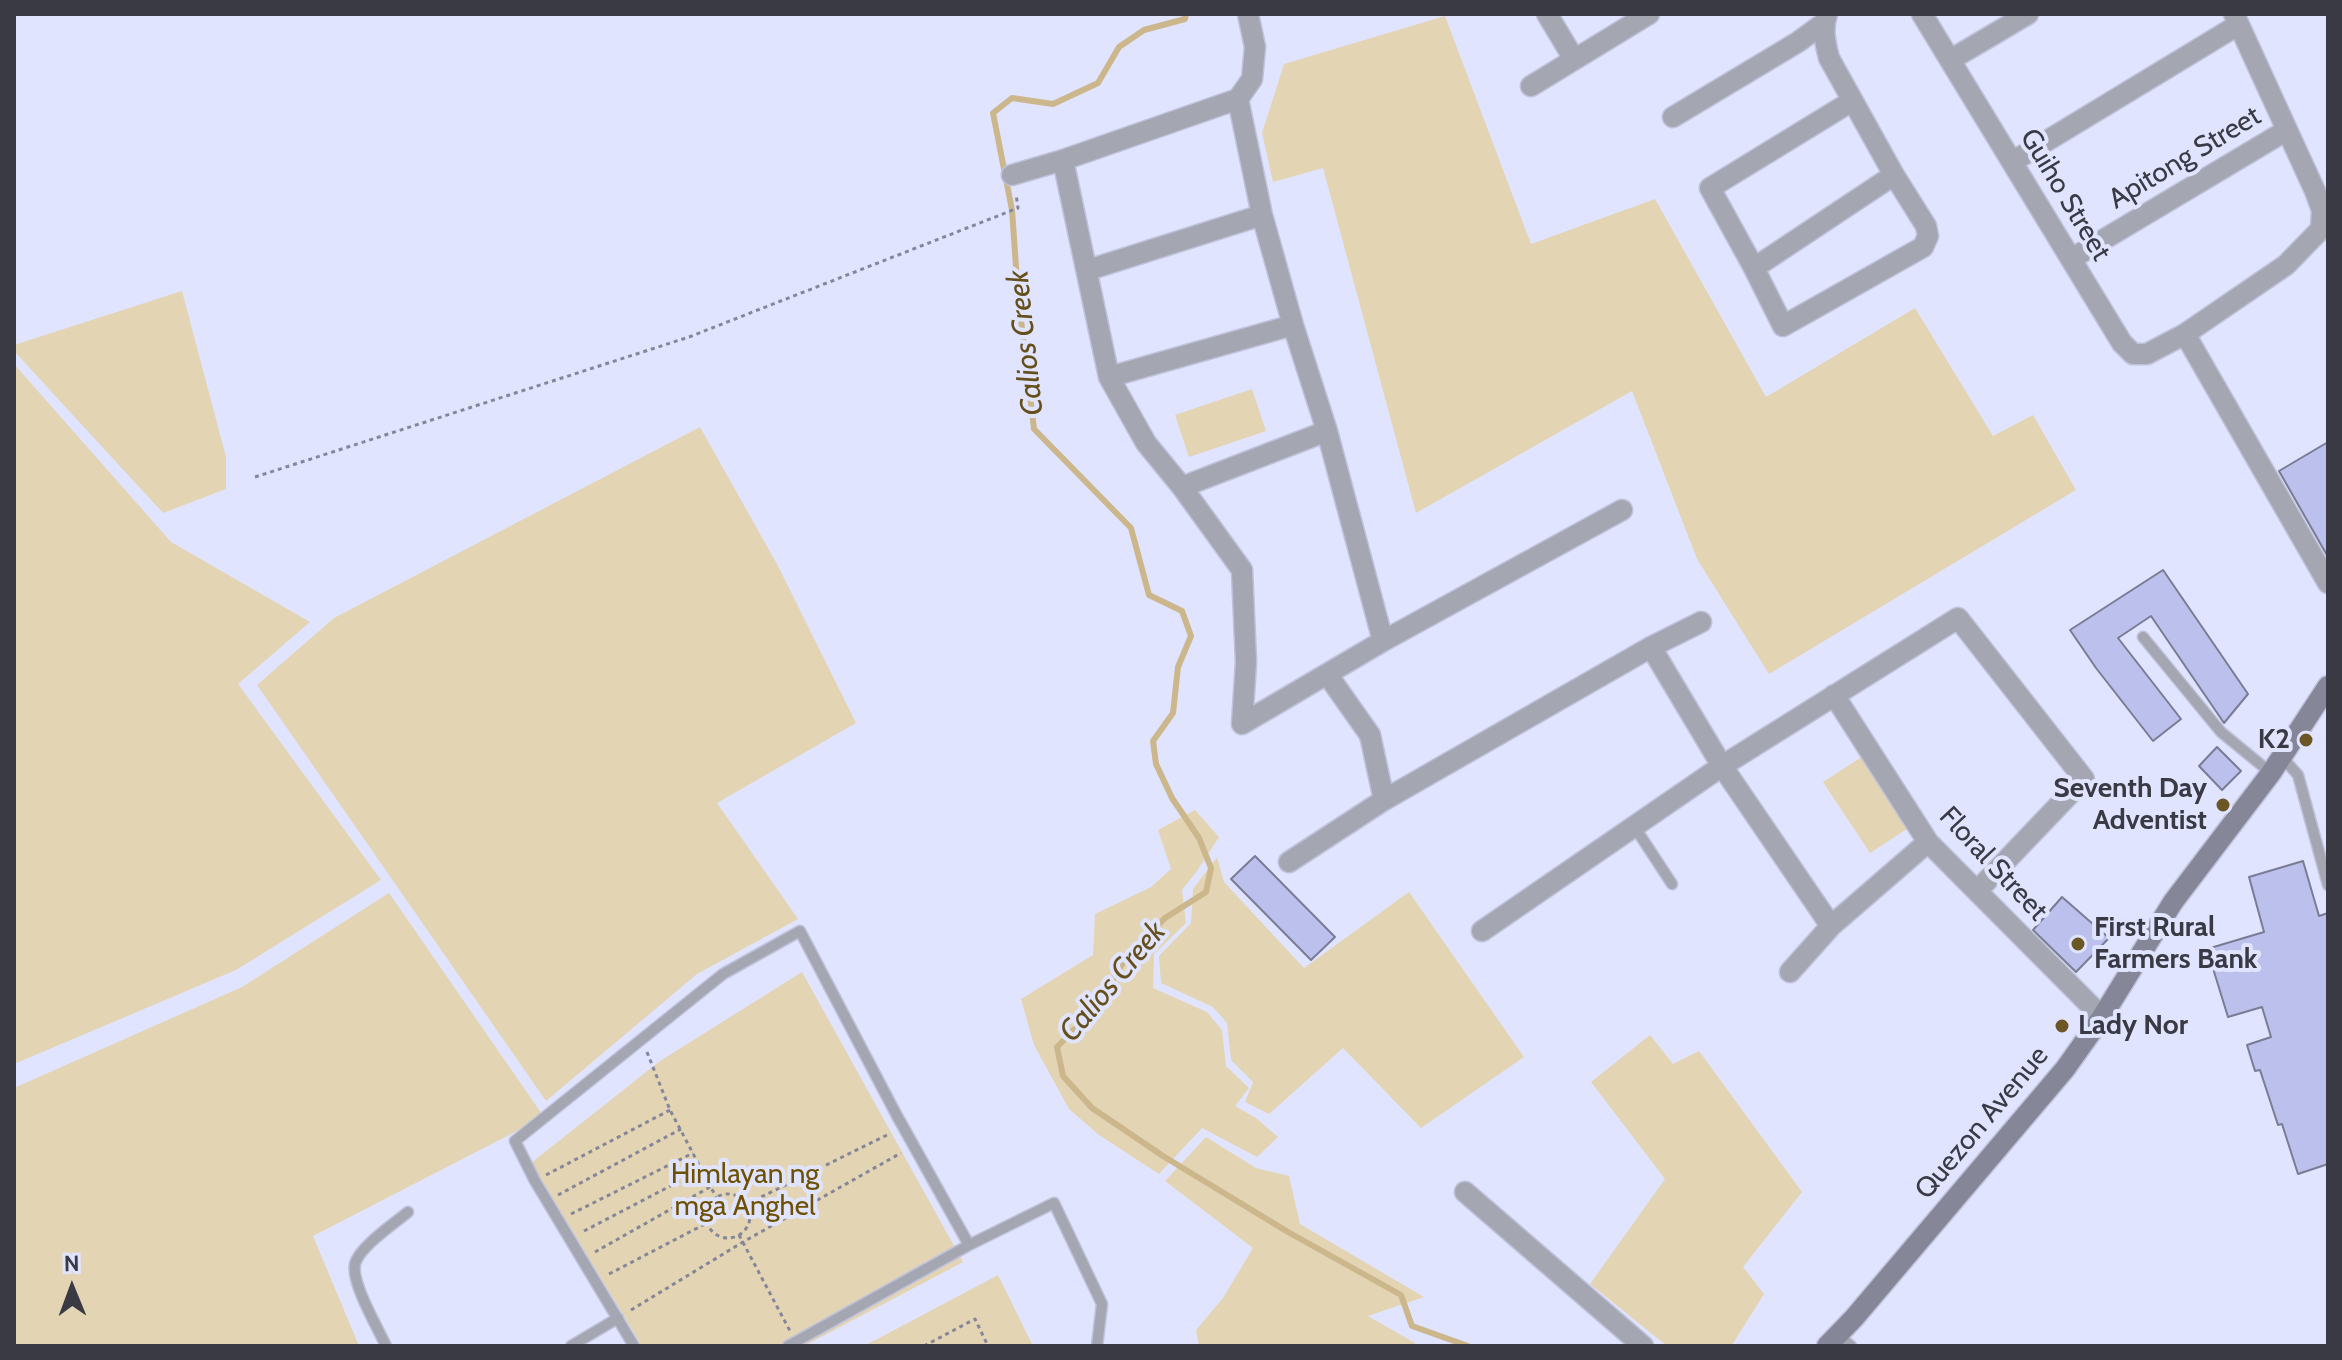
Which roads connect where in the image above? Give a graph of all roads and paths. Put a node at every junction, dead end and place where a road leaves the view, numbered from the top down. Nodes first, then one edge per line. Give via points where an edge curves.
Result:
1 (1248, 14) edge
2 (1547, 14) edge
3 (1649, 14) edge
4 (1922, 14) edge
5 (2028, 14) edge
6 (1826, 19) edge
7 (2236, 19) edge
8 (1574, 59) junction
9 (1950, 60) junction
10 (1531, 86) dead end
11 (1238, 99) junction
12 (1852, 101) junction
13 (1673, 117) dead end
14 (2287, 130) junction
15 (1063, 160) junction
16 (2012, 162) junction
17 (1012, 175) joint
18 (1894, 175) junction
19 (2321, 188) edge
20 (1262, 215) junction
21 (2071, 259) junction
22 (1754, 268) junction
23 (1088, 270) junction
24 (1293, 325) junction
25 (2185, 334) junction
26 (1109, 377) junction
27 (1327, 431) junction
28 (255, 477) dead end
29 (1182, 487) junction
30 (1622, 510) dead end
31 (2328, 583) edge
32 (1701, 622) dead end
33 (2143, 637) dead end
34 (1383, 641) junction
35 (1651, 647) junction
36 (1327, 674) junction
37 (2328, 686) edge
38 (1834, 695) junction
39 (2276, 765) junction
40 (1722, 766) junction
41 (1384, 800) junction
42 (1634, 826) junction
43 (1928, 842) junction
44 (1289, 862) dead end
45 (1672, 884) dead end
46 (2328, 885) edge
47 (1977, 891) junction
48 (1831, 926) junction
49 (1482, 931) dead end
50 (1790, 972) dead end
51 (2102, 1017) junction
52 (642, 1039) junction
53 (670, 1110) junction
54 (903, 1127) junction
55 (681, 1129) junction
56 (914, 1146) junction
57 (693, 1153) junction
58 (701, 1170) junction
59 (535, 1181) junction
60 (710, 1187) junction
61 (1465, 1192) dead end
62 (716, 1197) junction
63 (547, 1200) junction
64 (747, 1204) junction
65 (408, 1212) dead end
66 (559, 1220) junction
67 (707, 1223) junction
68 (739, 1235) junction
69 (570, 1238) junction
70 (743, 1242) junction
71 (969, 1245) junction
72 (582, 1259) junction
73 (595, 1282) junction
74 (618, 1318) junction
75 (1838, 1342) edge
76 (792, 1344) edge
77 (386, 1346) edge
78 (571, 1346) edge
79 (634, 1346) edge
80 (924, 1346) edge
81 (988, 1346) edge
82 (1097, 1346) edge
83 (1643, 1346) edge

1 - 11 street via 1255,47 1252,79
2 - 8 street
3 - 8 street
4 - 9 street, Guiho Street
5 - 9 street
6 - 12 street via 1829,58
6 - 13 street via 1798,42
7 - 14 street
7 - 16 street
8 - 10 street
9 - 16 street, Guiho Street
11 - 15 street
11 - 20 street
12 - 18 street
12 - 22 street via 1710,188
14 - 19 street
14 - 21 street, Apitong Street
15 - 17 street
15 - 23 street
16 - 21 street, Guiho Street
17 - 28 path via 1018,208 689,337
18 - 22 street
18 - 22 street via 1926,226 1923,247 1783,326
19 - 25 street via 2321,229 2311,241 2286,265
20 - 23 street
20 - 24 street
21 - 25 street, Guiho Street via 2133,354 2147,354
23 - 26 street
24 - 26 street
24 - 27 street
25 - 31 street
26 - 29 street via 1146,443
27 - 29 street
27 - 34 street
29 - 36 street via 1242,570 1242,724
30 - 34 street
32 - 35 street
33 - 39 lane via 2221,732
34 - 36 street
35 - 40 street
35 - 41 street
36 - 41 street via 1370,735
37 - 39 main road, Quezon Avenue
38 - 40 street
38 - 43 street, Floral Street
38 - 47 street via 1958,618 2084,779
39 - 46 lane via 2298,775
39 - 51 main road, Quezon Avenue via 2173,902
40 - 42 street
40 - 48 street
41 - 44 street
42 - 45 lane
42 - 49 street
43 - 47 street, Floral Street
43 - 48 street
47 - 51 street, Floral Street
48 - 50 street
51 - 75 main road, Quezon Avenue via 2065,1069
52 - 53 path
52 - 54 lane via 723,974 800,931
52 - 59 lane via 515,1141
53 - 55 path
53 - 59 path
54 - 56 lane
54 - 64 path
55 - 57 path
55 - 63 path
56 - 70 path
56 - 71 lane
57 - 58 path
57 - 66 path
58 - 60 path
58 - 69 path
59 - 63 lane
60 - 62 path
60 - 72 path
61 - 83 street
62 - 64 path via 736,1195
62 - 67 path via 706,1209
63 - 66 lane
64 - 68 path via 750,1218
65 - 77 lane via 362,1251 355,1265
66 - 69 lane
67 - 68 path via 720,1237
67 - 73 path
68 - 70 path
69 - 72 lane
70 - 74 path
70 - 76 path
71 - 76 lane
71 - 82 lane via 1054,1203 1102,1304
72 - 73 lane
73 - 74 lane
74 - 78 lane
74 - 79 lane
80 - 81 path via 975,1319

